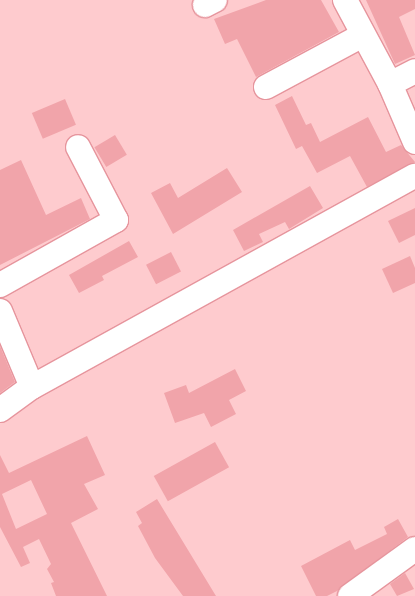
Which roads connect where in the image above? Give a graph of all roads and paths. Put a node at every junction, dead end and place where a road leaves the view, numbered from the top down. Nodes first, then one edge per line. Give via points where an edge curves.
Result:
1 (345, 0) edge
2 (363, 35) junction
3 (415, 71) edge
4 (390, 84) junction
5 (266, 87) dead end
6 (415, 142) edge
7 (78, 147) dead end
8 (415, 176) edge
9 (0, 285) edge
10 (0, 311) edge
11 (32, 387) junction
12 (0, 410) edge
13 (415, 549) edge
14 (350, 596) edge

1 - 2 street
2 - 4 street
2 - 5 street
3 - 4 street
4 - 6 street
7 - 9 street via 116,220
8 - 11 street
10 - 11 street
11 - 12 street
13 - 14 street

